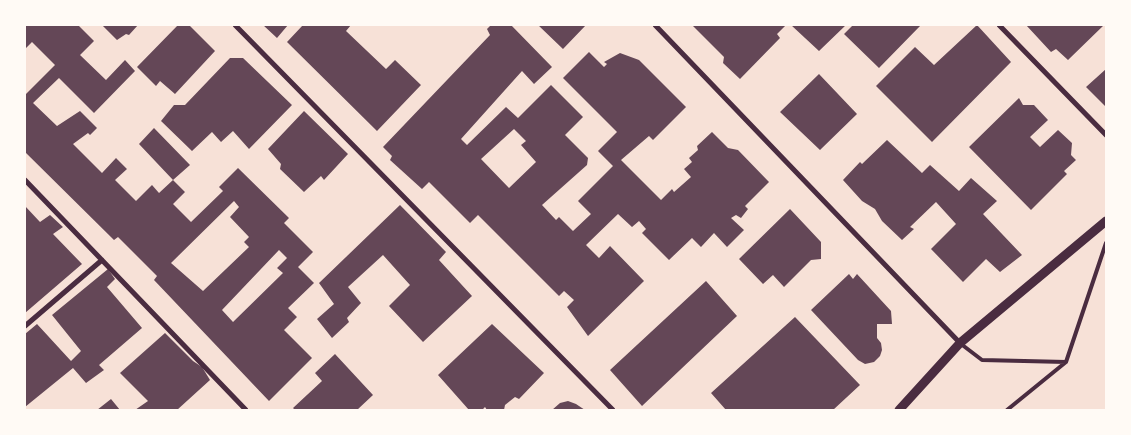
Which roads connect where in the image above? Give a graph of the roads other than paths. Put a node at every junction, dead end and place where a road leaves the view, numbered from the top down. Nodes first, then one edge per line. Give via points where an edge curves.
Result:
1 (234, 25) edge
2 (655, 25) edge
3 (999, 25) edge
4 (1106, 135) edge
5 (25, 180) edge
6 (1106, 221) edge
7 (1106, 242) edge
8 (102, 260) junction
9 (25, 326) edge
10 (960, 343) junction
11 (1066, 362) junction
12 (246, 410) edge
13 (613, 410) edge
14 (899, 410) edge
15 (1007, 410) edge

1 - 13 street
2 - 10 street
3 - 4 street
5 - 8 street
6 - 10 street
7 - 11 lane
8 - 9 street
8 - 12 street
10 - 11 lane via 982,360
10 - 14 street
11 - 15 lane

